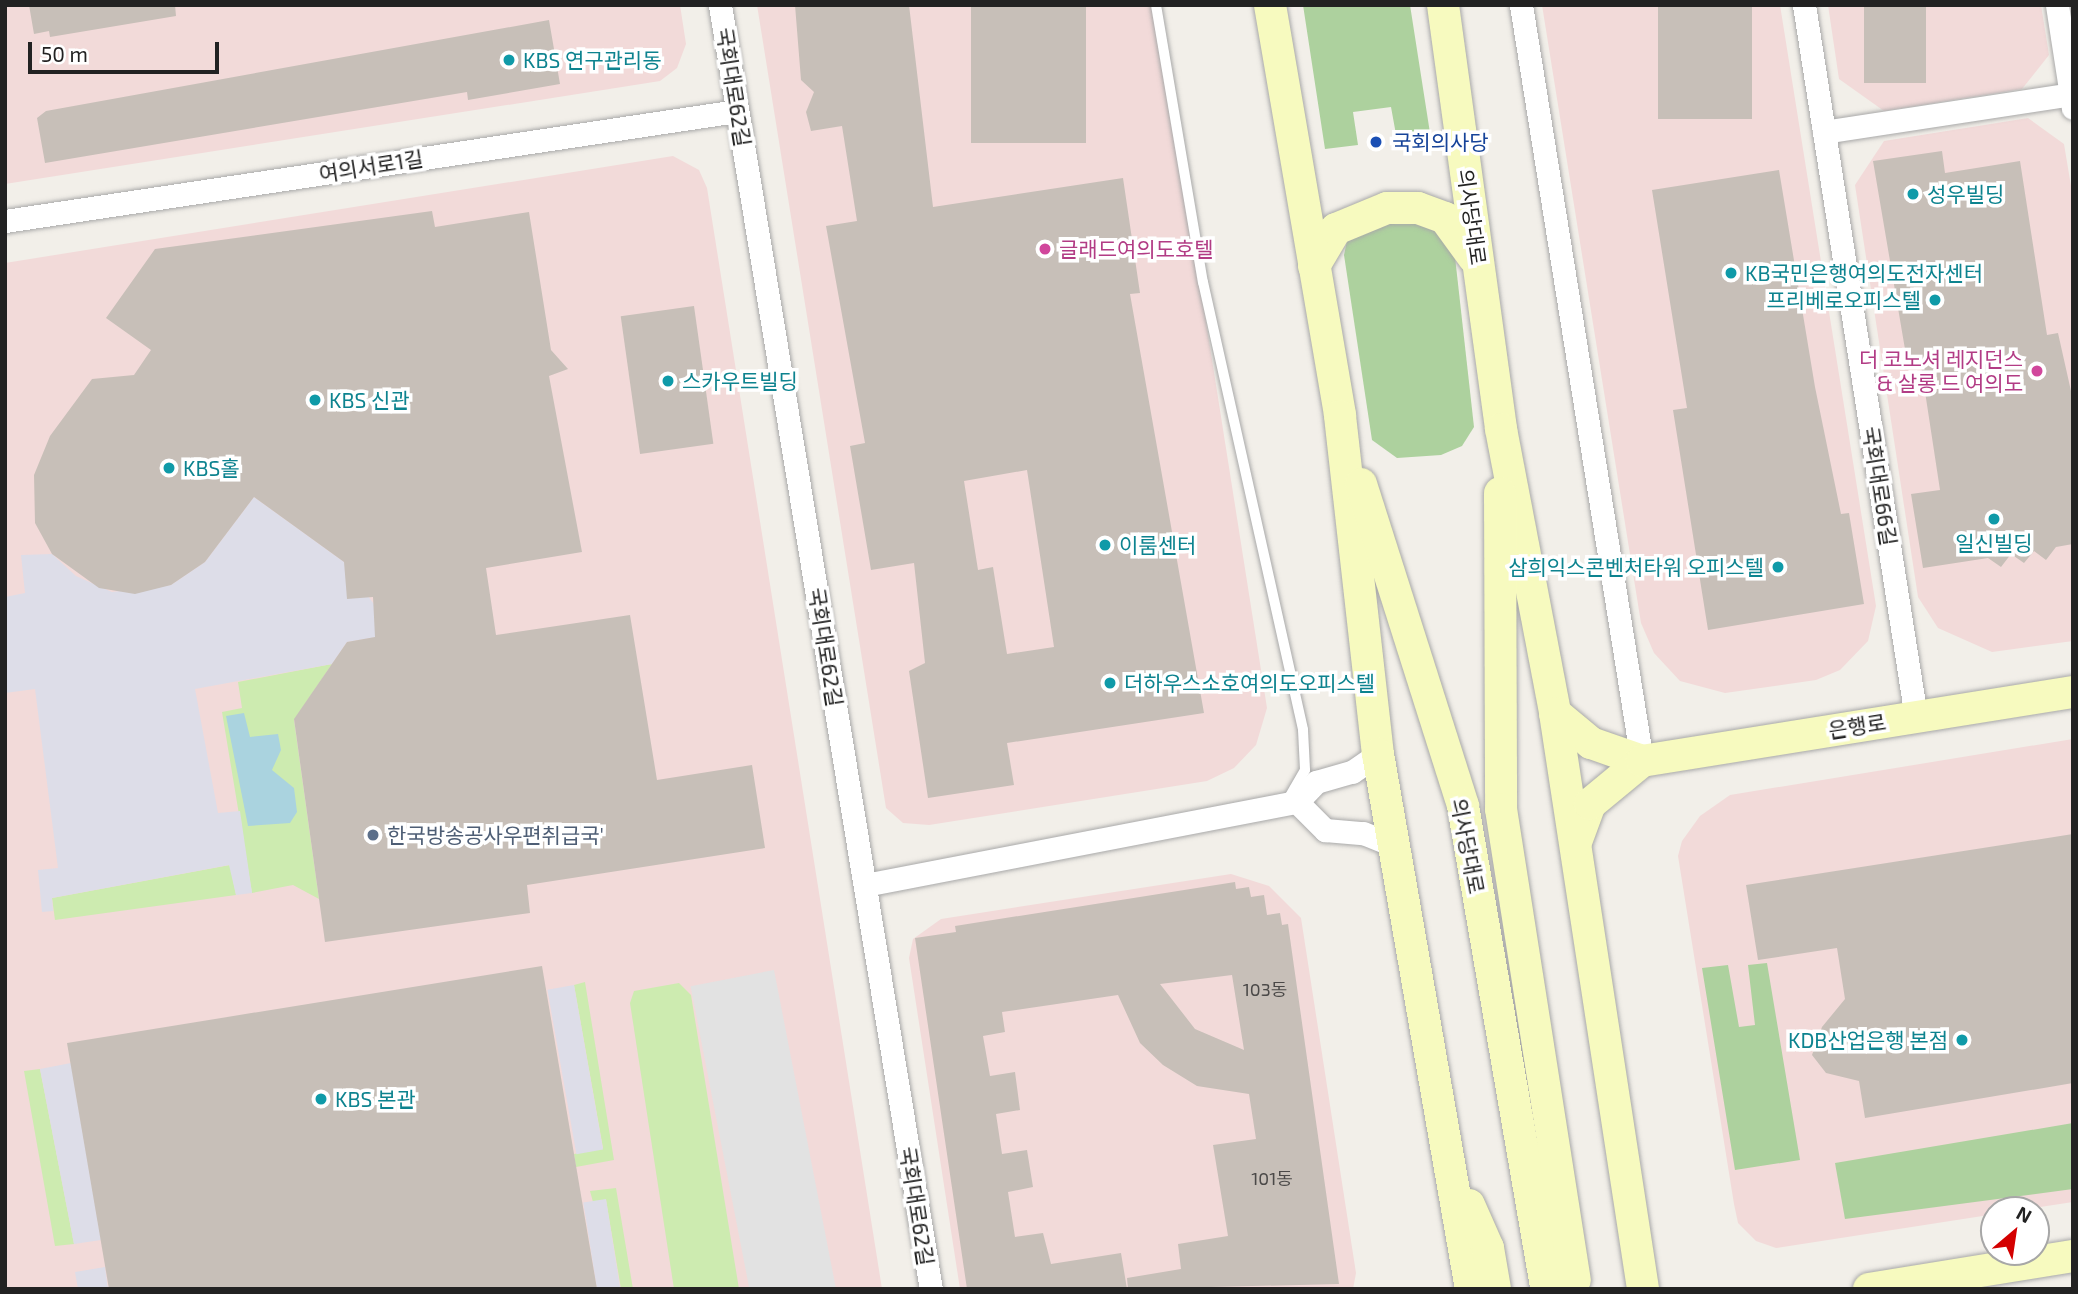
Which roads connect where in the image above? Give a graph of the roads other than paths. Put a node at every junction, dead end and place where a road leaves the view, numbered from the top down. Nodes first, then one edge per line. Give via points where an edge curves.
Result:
1 (720, 5) edge
2 (1156, 5) edge
3 (1270, 5) edge
4 (1443, 5) edge
5 (1521, 5) edge
6 (1804, 5) edge
7 (2056, 5) edge
8 (2072, 99) edge
9 (737, 111) junction
10 (1824, 132) junction
11 (5, 221) edge
12 (1314, 266) junction
13 (1479, 269) junction
14 (1340, 416) junction
15 (1501, 429) junction
16 (2073, 692) edge
17 (1555, 713) junction
18 (1916, 717) junction
19 (1378, 754) junction
20 (1642, 761) junction
21 (1291, 804) junction
22 (1575, 843) junction
23 (1395, 846) junction
24 (865, 885) junction
25 (1621, 1145) junction
26 (1450, 1163) junction
27 (2073, 1256) edge
28 (1561, 1285) edge
29 (931, 1289) edge
30 (1471, 1289) edge
31 (1495, 1289) edge
32 (1621, 1289) edge
33 (1643, 1289) edge
34 (1868, 1289) edge

1 - 9 street, 국회대로62길
2 - 21 lane via 1203,282 1303,730 1305,770
3 - 12 main road, 의사당대로
4 - 13 main road, 의사당대로
5 - 20 street
6 - 10 street, 국회대로66길
7 - 8 street
8 - 10 street
9 - 11 street, 여의서로1길
9 - 24 street, 국회대로62길
10 - 18 street, 국회대로66길
12 - 13 main road via 1336,229 1357,217 1418,208 1445,218 1465,238
12 - 14 main road, 의사당대로
13 - 15 main road, 의사당대로
14 - 19 main road, 의사당대로
14 - 28 main road, 의사당대로 via 1463,807
15 - 17 main road, 의사당대로
15 - 28 main road, 의사당대로 via 1501,809
16 - 18 main road, 은행로
17 - 20 main road via 1591,743
17 - 22 main road, 의사당대로
18 - 20 main road, 은행로
19 - 21 street via 1352,772 1316,782
19 - 23 main road, 의사당대로
20 - 22 main road via 1590,803
21 - 23 street via 1325,830 1363,833
21 - 24 street
22 - 25 main road, 의사당대로
23 - 26 main road, 의사당대로
24 - 29 street, 국회대로62길
25 - 32 main road
25 - 33 main road, 의사당대로
26 - 30 main road, 의사당대로
26 - 31 main road via 1488,1248
27 - 34 main road

